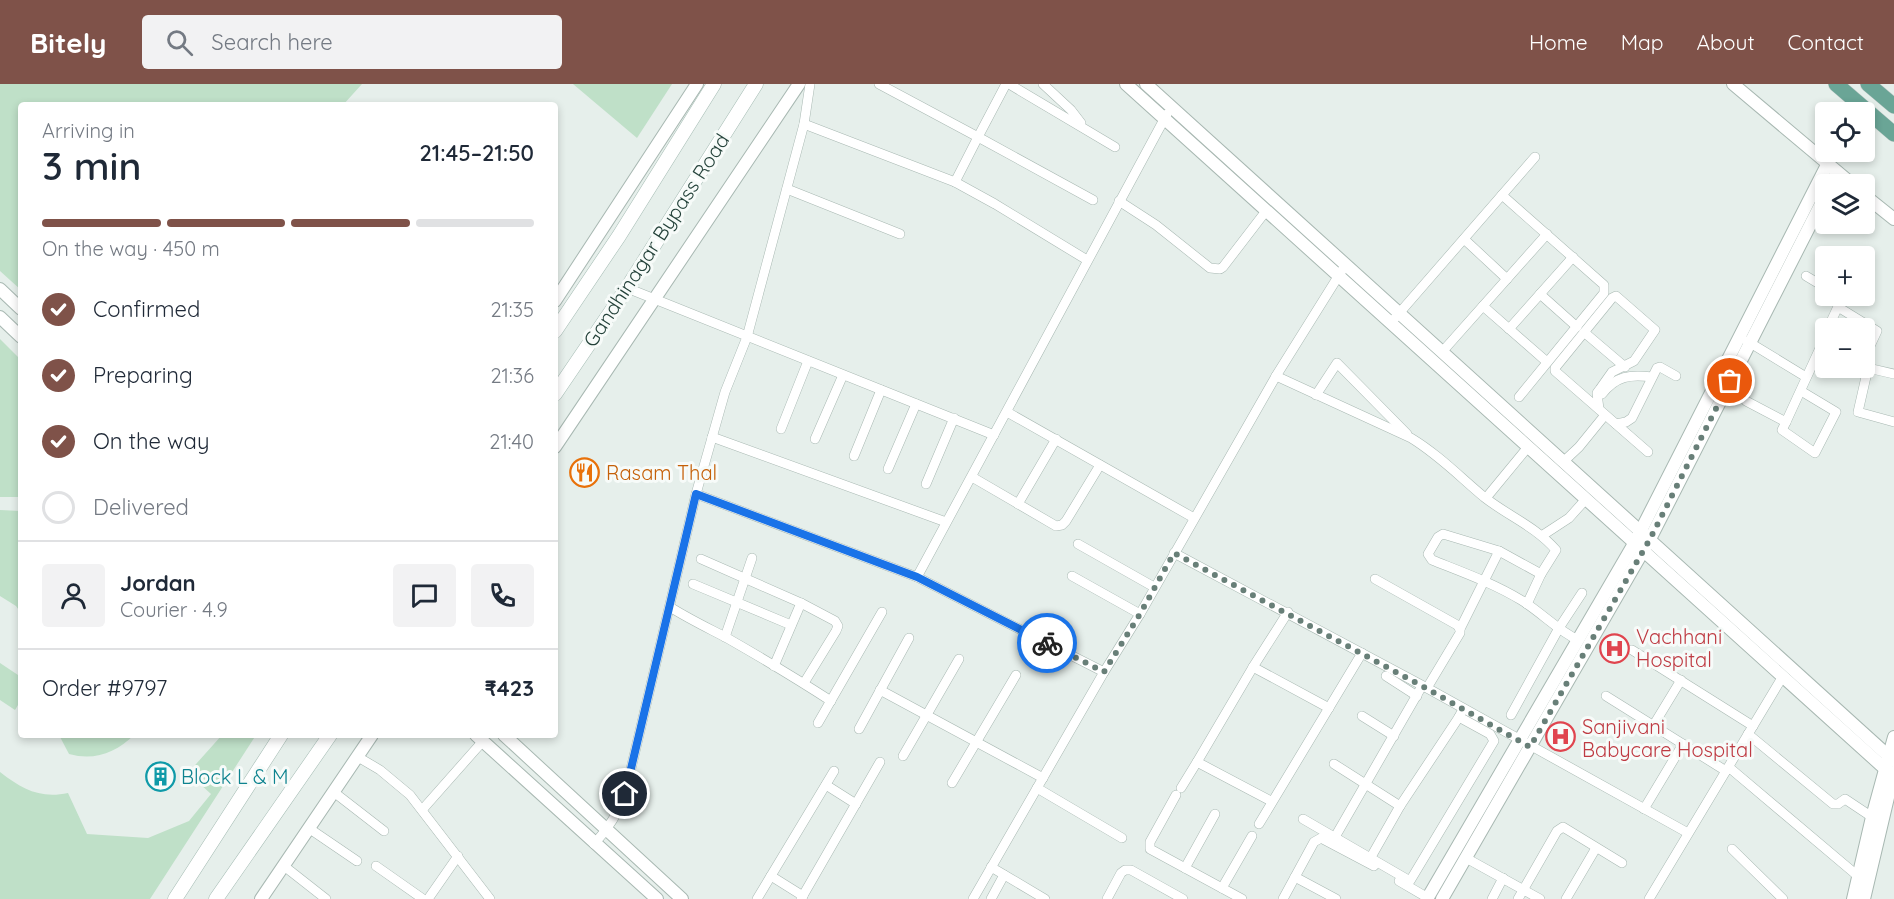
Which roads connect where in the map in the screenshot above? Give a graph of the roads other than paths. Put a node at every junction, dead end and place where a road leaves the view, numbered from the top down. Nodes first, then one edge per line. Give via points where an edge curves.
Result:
1 (697, 84) edge
2 (714, 84) edge
3 (756, 84) edge
4 (799, 84) edge
5 (810, 84) edge
6 (879, 84) edge
7 (1008, 84) edge
8 (1043, 84) edge
9 (1126, 84) edge
10 (1146, 84) edge
11 (1733, 84) edge
12 (1836, 84) edge
13 (1870, 85) edge
14 (1171, 106) junction
15 (1894, 106) edge
16 (1164, 118) junction
17 (804, 124) junction
18 (1083, 127) junction
19 (1894, 134) edge
20 (978, 137) junction
21 (1115, 147) dead end
22 (1535, 157) dead end
23 (1832, 168) junction
24 (1831, 174) edge
25 (1840, 174) edge
26 (955, 182) junction
27 (788, 189) junction
28 (1502, 195) junction
29 (1093, 200) dead end
30 (1119, 201) junction
31 (1875, 202) edge
32 (1266, 211) junction
33 (1815, 212) edge
34 (1891, 212) edge
35 (900, 234) dead end
36 (1547, 234) junction
37 (1464, 238) junction
38 (1789, 254) junction
39 (1573, 257) junction
40 (1087, 260) junction
41 (1346, 264) junction
42 (1338, 276) junction
43 (1806, 276) dead end
44 (1507, 279) junction
45 (1815, 281) edge
46 (627, 288) junction
47 (0, 289) edge
48 (1540, 294) junction
49 (558, 296) edge
50 (656, 299) junction
51 (18, 306) edge
52 (1483, 306) junction
53 (1838, 307) joint
54 (0, 317) edge
55 (1395, 318) junction
56 (1833, 318) edge
57 (1856, 318) edge
58 (558, 327) edge
59 (1509, 329) junction
60 (1581, 330) junction
61 (18, 335) edge
62 (747, 337) junction
63 (1744, 340) junction
64 (1442, 352) junction
65 (808, 361) junction
66 (1547, 362) junction
67 (1815, 364) edge
68 (1625, 367) junction
69 (1894, 374) edge
70 (843, 375) junction
71 (1276, 376) junction
72 (1676, 376) dead end
73 (1652, 377) junction
74 (1806, 377) junction
75 (558, 390) edge
76 (881, 390) junction
77 (1801, 391) junction
78 (1316, 395) junction
79 (1519, 397) dead end
80 (1599, 398) junction
81 (1746, 401) dead end
82 (916, 404) junction
83 (1007, 411) junction
84 (1602, 412) junction
85 (954, 418) junction
86 (1786, 422) junction
87 (1894, 422) edge
88 (1616, 424) junction
89 (781, 429) dead end
90 (994, 435) junction
91 (712, 437) junction
92 (1411, 438) junction
93 (815, 439) dead end
94 (1056, 439) junction
95 (558, 443) edge
96 (1528, 447) junction
97 (1648, 452) dead end
98 (854, 456) dead end
99 (1563, 462) junction
100 (1100, 465) junction
101 (888, 469) dead end
102 (972, 477) junction
103 (926, 484) dead end
104 (696, 494) junction
105 (1486, 498) junction
106 (1586, 499) junction
107 (1018, 504) junction
108 (1194, 518) junction
109 (946, 522) junction
110 (1543, 535) junction
111 (1642, 540) junction
112 (1078, 544) dead end
113 (1499, 551) junction
114 (1174, 553) junction
115 (752, 558) dead end
116 (700, 559) dead end
117 (1541, 574) junction
118 (1072, 576) dead end
119 (917, 577) junction
120 (744, 578) junction
121 (1376, 579) dead end
122 (1485, 582) junction
123 (693, 584) dead end
124 (1154, 587) junction
125 (1582, 593) dead end
126 (736, 601) junction
127 (801, 603) junction
128 (1527, 604) junction
129 (670, 607) junction
130 (882, 612) dead end
131 (1288, 612) junction
132 (1140, 614) junction
133 (791, 625) junction
134 (1559, 628) junction
135 (1460, 629) junction
136 (725, 638) junction
137 (909, 638) dead end
138 (1578, 640) junction
139 (1632, 650) dead end
140 (1362, 653) junction
141 (959, 659) dead end
142 (774, 666) junction
143 (1253, 667) junction
144 (1104, 672) junction
145 (1016, 675) dead end
146 (1386, 676) dead end
147 (1783, 676) junction
148 (1681, 680) junction
149 (804, 683) junction
150 (1425, 687) junction
151 (880, 690) junction
152 (1417, 696) junction
153 (1606, 696) dead end
154 (831, 701) junction
155 (1329, 708) junction
156 (1461, 713) junction
157 (1511, 715) dead end
158 (928, 716) junction
159 (1362, 716) dead end
160 (818, 723) dead end
161 (1653, 726) junction
162 (859, 729) dead end
163 (1751, 730) junction
164 (1394, 736) junction
165 (1894, 737) edge
166 (280, 738) edge
167 (328, 738) edge
168 (370, 738) edge
169 (480, 738) edge
170 (507, 738) edge
171 (976, 742) junction
172 (1525, 744) junction
173 (1683, 744) junction
174 (903, 756) dead end
175 (358, 757) junction
176 (880, 762) dead end
177 (1197, 762) junction
178 (1334, 764) dead end
179 (1892, 769) edge
180 (1728, 770) junction
181 (834, 771) dead end
182 (1042, 778) junction
183 (952, 783) dead end
184 (1365, 784) junction
185 (826, 785) junction
186 (1037, 788) junction
187 (335, 793) junction
188 (1271, 801) junction
189 (856, 804) junction
190 (1400, 806) junction
191 (1644, 809) junction
192 (422, 810) junction
193 (1215, 814) dead end
194 (1872, 817) junction
195 (1303, 819) dead end
196 (1259, 824) dead end
197 (310, 829) junction
198 (608, 830) junction
199 (384, 831) dead end
200 (1688, 833) junction
201 (1252, 836) dead end
202 (1335, 837) junction
203 (1122, 838) dead end
204 (594, 844) junction
205 (1596, 848) junction
206 (1732, 849) dead end
207 (458, 856) junction
208 (1371, 857) junction
209 (1466, 858) junction
210 (357, 861) dead end
211 (1622, 863) dead end
212 (284, 866) junction
213 (376, 866) dead end
214 (991, 867) junction
215 (1185, 868) junction
216 (1004, 875) junction
217 (771, 876) junction
218 (1295, 877) junction
219 (1858, 877) junction
220 (1503, 878) junction
221 (1222, 888) junction
222 (1523, 889) junction
223 (802, 897) edge
224 (1428, 898) edge
225 (175, 899) edge
226 (216, 899) edge
227 (261, 899) edge
228 (326, 899) edge
229 (423, 899) edge
230 (428, 899) edge
231 (490, 899) edge
232 (657, 899) edge
233 (682, 899) edge
234 (757, 899) edge
235 (973, 899) edge
236 (990, 899) edge
237 (1045, 899) edge
238 (1107, 899) edge
239 (1183, 899) edge
240 (1242, 899) edge
241 (1283, 899) edge
242 (1336, 899) edge
243 (1442, 899) edge
244 (1492, 899) edge
245 (1518, 899) edge
246 (1540, 899) edge
247 (1566, 899) edge
248 (1649, 899) edge
249 (1783, 899) edge
250 (1853, 899) edge
251 (1864, 899) edge

1 - 49 street
2 - 58 main road, Gandhinagar Bypass Road
3 - 46 main road, Gandhinagar Bypass Road
4 - 50 street
5 - 17 street
6 - 20 street
7 - 18 street
7 - 20 street
8 - 18 street
9 - 16 street
10 - 14 street
11 - 23 street
12 - 19 main road
13 - 15 main road
14 - 16 street
14 - 41 street
16 - 30 street
16 - 32 street
17 - 26 street
17 - 27 street
18 - 21 street
20 - 26 street
20 - 29 street
22 - 28 street
23 - 24 street
23 - 25 street
23 - 38 street
26 - 40 street
27 - 35 street
27 - 62 street
28 - 36 street
28 - 37 street
30 - 32 street via 1214,268 1223,267
30 - 40 street
31 - 34 street
32 - 42 street
33 - 38 street
36 - 39 street
36 - 44 street
37 - 44 street
37 - 55 street
38 - 63 street
39 - 48 street
39 - 60 street via 1606,289
40 - 83 street
41 - 42 street
41 - 55 street
42 - 55 street
42 - 71 street
43 - 45 street
44 - 52 street
46 - 50 street
46 - 75 main road, Gandhinagar Bypass Road
47 - 51 street
48 - 59 street
48 - 60 street
50 - 62 street
50 - 95 street
52 - 59 street
52 - 64 street
53 - 56 street
53 - 57 street
54 - 61 street
55 - 64 street
55 - 96 street
59 - 66 street
60 - 66 street
60 - 68 street
60 - 68 street via 1612,298 1620,298 1655,330 1634,361
60 - 84 street via 1555,371
62 - 65 street
62 - 91 street via 724,392
63 - 74 street
63 - 111 street
64 - 99 street
65 - 70 street
65 - 89 street
66 - 79 street
67 - 74 street
68 - 80 street via 1612,372 1597,393
69 - 87 street via 1868,368 1858,412
70 - 76 street
70 - 93 street
71 - 78 street
71 - 108 street
72 - 73 street via 1657,368
73 - 80 street via 1616,380
73 - 88 street via 1632,418
74 - 77 street
76 - 82 street
76 - 98 street
77 - 86 street
77 - 86 street via 1836,412 1815,453 1782,430
78 - 92 street
78 - 92 street via 1336,363
80 - 84 street
81 - 86 street
82 - 85 street
82 - 101 street
83 - 90 street
83 - 94 street
84 - 88 street
84 - 99 street via 1579,447
85 - 90 street
85 - 103 street
88 - 97 street
90 - 102 street
91 - 104 street
91 - 109 street
92 - 105 street
94 - 100 street
94 - 107 street
96 - 105 street
96 - 106 street
99 - 111 street
100 - 107 street via 1062,525 1051,524
100 - 108 street
102 - 107 street
102 - 109 street
104 - 119 street
104 - 129 street
105 - 110 street
106 - 110 street via 1569,518
106 - 111 street
108 - 114 street
109 - 119 street
110 - 117 street via 1556,550
111 - 138 street
111 - 147 street
111 - 172 street
111 - 179 street
112 - 124 street
113 - 117 street
113 - 122 street
113 - 122 street via 1443,534 1429,550 1432,560
114 - 124 street
114 - 131 street
115 - 120 street
116 - 120 street
117 - 128 street
118 - 132 street
119 - 144 street
120 - 126 street
120 - 127 street
121 - 135 street
122 - 128 street
122 - 135 street
123 - 126 street
124 - 132 street
125 - 134 street
126 - 133 street
126 - 136 street
127 - 133 street
127 - 149 street via 838,626
128 - 134 street
129 - 136 street
129 - 198 street via 625,794
130 - 154 street
131 - 140 street
131 - 143 street
132 - 144 street
133 - 142 street
134 - 138 street
134 - 157 street
135 - 150 street
136 - 142 street
137 - 151 street
138 - 172 street
139 - 148 street
140 - 150 street
140 - 155 street
141 - 158 street
142 - 149 street
143 - 155 street
143 - 177 street
144 - 182 street
145 - 171 street
146 - 152 street
147 - 163 street
147 - 179 street
148 - 161 street
148 - 163 street
149 - 154 street
150 - 152 street
150 - 156 street
151 - 158 street
151 - 162 street
152 - 164 street
153 - 161 street
154 - 160 street
155 - 188 street
156 - 172 street
156 - 190 street
156 - 208 street via 1494,741 1410,881
158 - 171 street
158 - 174 street
159 - 164 street
161 - 173 street
163 - 180 street
163 - 194 street via 1833,804 1845,799
164 - 184 street
165 - 179 street
166 - 225 main road
167 - 226 main road
168 - 175 street
169 - 192 street
169 - 204 street
170 - 198 street
171 - 182 street
171 - 183 street
172 - 191 street
172 - 209 street
172 - 224 street
173 - 180 street
173 - 191 street
175 - 187 street
175 - 192 street via 398,783
176 - 189 street
177 - 188 street
177 - 215 street via 1149,846
178 - 184 street
179 - 194 street
179 - 251 street
180 - 200 street
180 - 219 street
181 - 185 street
182 - 186 street
184 - 190 street
184 - 202 street
185 - 189 street
185 - 217 street
186 - 203 street
186 - 214 street
187 - 197 street
187 - 199 street
188 - 196 street
189 - 223 street
190 - 208 street
191 - 200 street
192 - 207 street
193 - 215 street
194 - 219 street
195 - 202 street
197 - 210 street
197 - 212 street
198 - 204 street
198 - 233 street
200 - 248 street
201 - 221 street
202 - 208 street
204 - 232 street
205 - 211 street
205 - 222 street via 1560,828
205 - 247 street
206 - 249 street
207 - 230 street
207 - 231 street
209 - 220 street
209 - 243 street
212 - 227 street
212 - 228 street
213 - 229 street
214 - 216 street
214 - 235 street
215 - 221 street
216 - 236 street
216 - 237 street
217 - 223 street
217 - 234 street
218 - 224 street via 1314,842 1321,838
218 - 241 street
218 - 242 street
219 - 250 street
220 - 222 street
220 - 244 street
221 - 240 street
222 - 245 street
222 - 246 street
238 - 239 street via 1125,870

